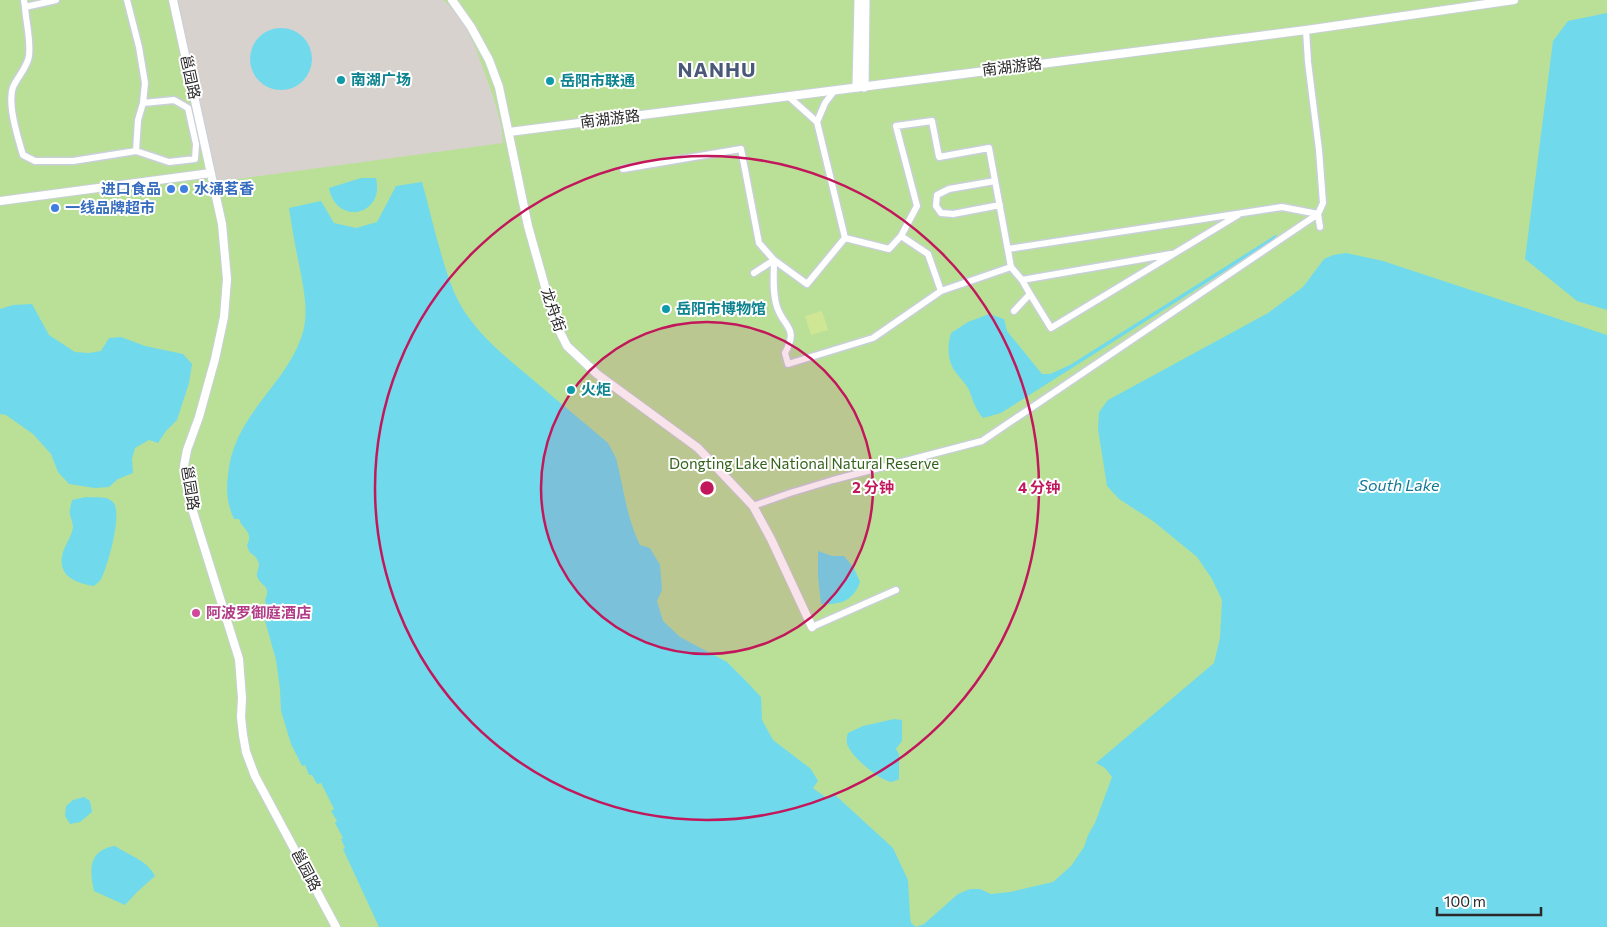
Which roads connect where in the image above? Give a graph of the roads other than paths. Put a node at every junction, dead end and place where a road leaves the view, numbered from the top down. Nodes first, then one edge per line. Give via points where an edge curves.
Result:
1 (56, 0) edge
2 (127, 0) edge
3 (173, 0) edge
4 (452, 0) edge
5 (859, 0) edge
6 (866, 0) edge
7 (1514, 0) edge
8 (25, 3) edge
9 (1306, 30) junction
10 (860, 87) junction
11 (835, 90) junction
12 (788, 96) junction
13 (143, 103) junction
14 (818, 122) junction
15 (509, 132) junction
16 (136, 151) junction
17 (623, 169) dead end
18 (211, 173) junction
19 (995, 181) junction
20 (0, 201) edge
21 (1000, 205) junction
22 (1241, 214) junction
23 (1318, 214) junction
24 (1320, 227) dead end
25 (901, 236) junction
26 (845, 238) junction
27 (1008, 249) junction
28 (1176, 253) junction
29 (774, 260) junction
30 (1011, 267) junction
31 (754, 273) dead end
32 (1022, 280) junction
33 (941, 291) junction
34 (1030, 294) junction
35 (1014, 311) dead end
36 (753, 506) junction
37 (896, 590) dead end
38 (812, 627) joint
39 (336, 927) edge

1 - 8 street
2 - 13 street via 145,83
3 - 18 street, 邕园路
4 - 15 street, 龙舟街 via 472,27 489,60
5 - 10 main road
6 - 10 main road
7 - 9 street, 南湖游路
8 - 16 street via 29,58 13,88 12,110 23,155 35,162 73,161
9 - 10 street, 南湖游路
9 - 23 street via 1323,204
10 - 11 street, 南湖游路
11 - 12 street, 南湖游路
11 - 14 street via 825,103
12 - 14 street
12 - 15 street, 南湖游路
13 - 16 street
13 - 16 street via 174,100 188,108 196,159 168,162
14 - 26 street
15 - 36 street, 龙舟街 via 528,226 555,322 567,346 597,374 698,448
17 - 29 street via 741,149 759,244
18 - 20 street
18 - 39 street, 邕园路 via 222,224 227,279 224,317 184,466 190,502 239,660 246,752 255,776
19 - 21 street
19 - 21 street via 937,195 936,206 941,213 953,214
19 - 25 street via 989,148 939,157 932,121 896,126 918,206
21 - 27 street
22 - 23 street via 1282,207
22 - 27 street
22 - 28 street
23 - 24 street
23 - 36 street via 982,441 833,480
25 - 26 street via 889,249
25 - 33 street via 928,254
26 - 29 street via 807,284
27 - 30 street
28 - 32 street
28 - 34 street via 1050,328
29 - 31 street
29 - 33 street via 776,306 790,330 791,342 785,353 788,364 873,338
30 - 32 street
30 - 33 street
32 - 34 street
34 - 35 street
36 - 38 street, 龙舟街
37 - 38 street

